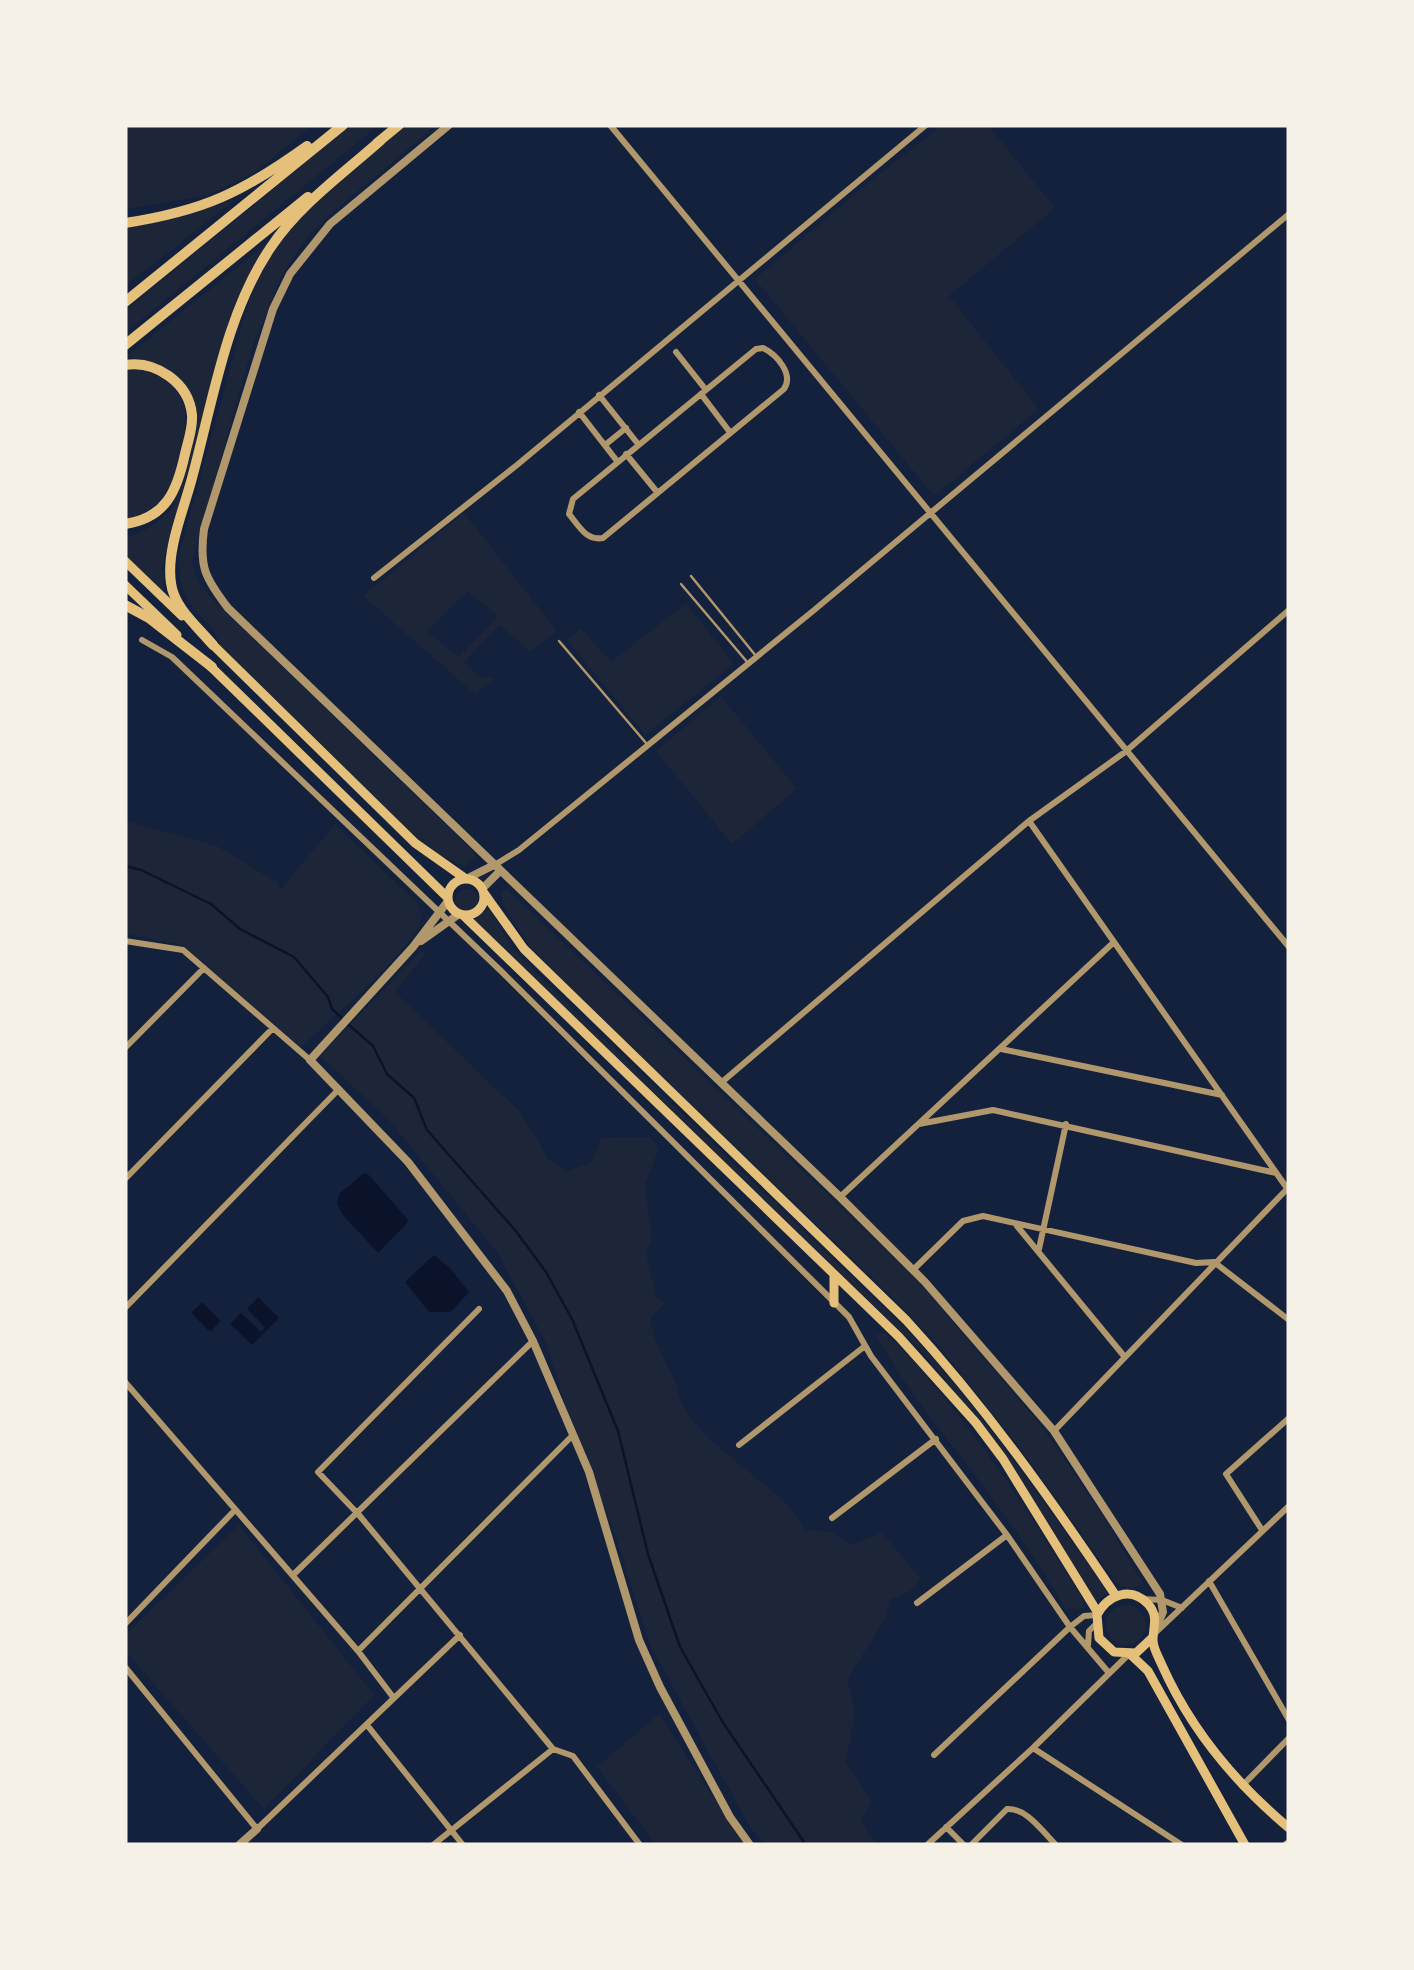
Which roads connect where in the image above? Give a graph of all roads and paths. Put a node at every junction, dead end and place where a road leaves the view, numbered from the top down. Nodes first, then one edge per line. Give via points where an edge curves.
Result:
1 (340, 125) edge
2 (400, 125) edge
3 (449, 125) edge
4 (610, 125) edge
5 (926, 125) edge
6 (382, 140) junction
7 (1289, 214) edge
8 (125, 223) edge
9 (737, 279) junction
10 (125, 302) edge
11 (125, 344) edge
12 (676, 352) dead end
13 (125, 365) edge
14 (704, 392) junction
15 (600, 395) junction
16 (579, 412) junction
17 (626, 428) junction
18 (730, 431) junction
19 (638, 444) junction
20 (604, 445) junction
21 (626, 454) junction
22 (617, 461) junction
23 (657, 492) junction
24 (932, 511) junction
25 (125, 524) edge
26 (125, 560) edge
27 (690, 576) dead end
28 (374, 578) dead end
29 (681, 584) dead end
30 (125, 585) edge
31 (125, 605) edge
32 (1289, 610) edge
33 (142, 640) dead end
34 (560, 641) dead end
35 (213, 645) junction
36 (757, 657) junction
37 (748, 664) junction
38 (212, 667) junction
39 (648, 746) junction
40 (1125, 752) junction
41 (1029, 822) junction
42 (496, 869) junction
43 (466, 879) junction
44 (483, 891) junction
45 (448, 899) junction
46 (439, 912) junction
47 (462, 915) junction
48 (448, 920) junction
49 (125, 941) edge
50 (1114, 942) junction
51 (413, 947) junction
52 (1289, 947) edge
53 (204, 968) junction
54 (272, 1028) junction
55 (125, 1048) edge
56 (1000, 1048) junction
57 (310, 1060) junction
58 (722, 1082) junction
59 (339, 1089) junction
60 (1222, 1095) junction
61 (918, 1124) junction
62 (1066, 1124) junction
63 (1276, 1173) junction
64 (125, 1179) edge
65 (1288, 1189) edge
66 (840, 1198) junction
67 (1015, 1224) junction
68 (1044, 1232) junction
69 (1041, 1256) junction
70 (1214, 1262) junction
71 (913, 1270) junction
72 (834, 1274) junction
73 (834, 1302) junction
74 (125, 1308) edge
75 (479, 1309) dead end
76 (1289, 1320) edge
77 (533, 1342) junction
78 (865, 1346) junction
79 (1124, 1356) junction
80 (125, 1382) edge
81 (1289, 1418) edge
82 (1281, 1426) junction
83 (1054, 1431) junction
84 (1289, 1432) edge
85 (574, 1435) junction
86 (936, 1439) junction
87 (739, 1444) dead end
88 (1289, 1506) edge
89 (235, 1510) junction
90 (358, 1515) junction
91 (832, 1518) dead end
92 (1262, 1530) junction
93 (1008, 1535) junction
94 (294, 1575) junction
95 (1209, 1580) junction
96 (420, 1587) junction
97 (1116, 1596) junction
98 (1141, 1598) junction
99 (1162, 1600) junction
100 (917, 1602) dead end
101 (1182, 1608) junction
102 (1097, 1618) junction
103 (125, 1624) edge
104 (1070, 1627) junction
105 (1154, 1633) junction
106 (460, 1635) junction
107 (1088, 1648) junction
108 (358, 1650) junction
109 (1128, 1654) junction
110 (125, 1667) edge
111 (1108, 1673) junction
112 (393, 1697) junction
113 (1289, 1720) edge
114 (366, 1724) junction
115 (1289, 1738) edge
116 (1033, 1748) junction
117 (553, 1749) junction
118 (934, 1755) dead end
119 (1242, 1786) junction
120 (946, 1827) junction
121 (1289, 1828) edge
122 (257, 1829) junction
123 (451, 1830) junction
124 (1242, 1843) edge
125 (239, 1845) edge
126 (259, 1845) edge
127 (433, 1845) edge
128 (463, 1845) edge
129 (640, 1845) edge
130 (750, 1845) edge
131 (928, 1845) edge
132 (968, 1845) edge
133 (1056, 1845) edge
134 (1182, 1845) edge

1 - 8 highway via 236,193
1 - 10 highway
2 - 6 highway
3 - 42 street via 330,224 290,274 273,309 201,552 208,583 228,608
4 - 9 street
5 - 9 street
6 - 11 highway
6 - 35 highway via 281,233 231,335 170,578 173,595
7 - 24 street
9 - 15 street
9 - 24 street
12 - 14 street
13 - 25 highway via 168,374 192,413 173,496 151,517
14 - 18 street
14 - 18 street via 756,349 770,351 788,374 784,389
14 - 19 street
15 - 16 street
15 - 17 street
16 - 20 street
16 - 28 street
17 - 19 street
17 - 20 street
18 - 23 street
19 - 21 street
20 - 22 street
21 - 22 street
21 - 23 street
22 - 23 street via 569,505 587,536 602,538
24 - 36 street
24 - 40 street
26 - 35 main road
27 - 36 lane
29 - 37 lane
30 - 38 main road
31 - 38 highway
32 - 40 street
33 - 46 street via 172,657
34 - 39 lane
35 - 43 main road via 415,843
36 - 37 street
37 - 39 street
38 - 45 main road
39 - 42 street
40 - 41 street
40 - 52 street
41 - 50 street
41 - 58 street
42 - 43 street
42 - 44 street
42 - 58 street
43 - 44 main road
43 - 45 main road
44 - 47 main road via 482,907
44 - 97 main road via 523,948 954,1372
45 - 46 street
45 - 47 main road
46 - 48 street
46 - 51 street
47 - 48 street
47 - 72 main road
48 - 51 street
48 - 73 street
49 - 53 street via 183,950
50 - 56 street
50 - 60 street
51 - 57 street
53 - 54 street
53 - 55 street
54 - 57 street
54 - 64 street
56 - 60 street
56 - 61 street
57 - 59 street
58 - 66 street
59 - 74 street
59 - 77 street via 408,1162 487,1264
60 - 63 street
61 - 62 street via 994,1110
61 - 66 street
62 - 63 street
62 - 68 street
63 - 65 street
65 - 70 street
66 - 71 street
67 - 68 street
67 - 69 street
67 - 71 street via 983,1216 963,1221
68 - 69 street
68 - 70 street
69 - 79 street
70 - 76 street
70 - 79 street
71 - 83 street
72 - 73 main road
72 - 102 main road via 976,1423
73 - 78 street
75 - 90 street via 318,1472
77 - 85 street
77 - 90 street
78 - 86 street
78 - 87 street
79 - 83 street
80 - 89 street
81 - 82 street
82 - 84 street
82 - 92 street via 1226,1474
83 - 99 street
85 - 96 street
85 - 130 street via 639,1640
86 - 91 street
86 - 93 street
88 - 92 street
89 - 94 street
89 - 103 street
90 - 94 street
90 - 96 street
92 - 95 street
93 - 100 street
93 - 104 street
94 - 108 street
95 - 101 street
95 - 113 street
96 - 106 street
96 - 108 street
97 - 98 main road
97 - 102 main road
98 - 99 street
98 - 105 main road via 1154,1614
99 - 101 street
99 - 105 street
101 - 105 street
102 - 104 street via 1084,1616
102 - 107 street
102 - 109 main road via 1098,1638
104 - 107 street
104 - 118 street
105 - 109 main road via 1144,1648
105 - 119 main road via 1162,1667 1209,1748
106 - 112 street
106 - 117 street
107 - 111 street
108 - 112 street
109 - 111 street
109 - 124 main road via 1148,1671
110 - 122 street
111 - 116 street
112 - 114 street
114 - 122 street
114 - 123 street
115 - 119 street
116 - 120 street
116 - 134 street
117 - 123 street
117 - 129 street via 574,1756
119 - 121 main road
120 - 131 street
120 - 132 street
122 - 125 street
122 - 126 street
123 - 127 street
123 - 128 street
132 - 133 street via 1015,1808

